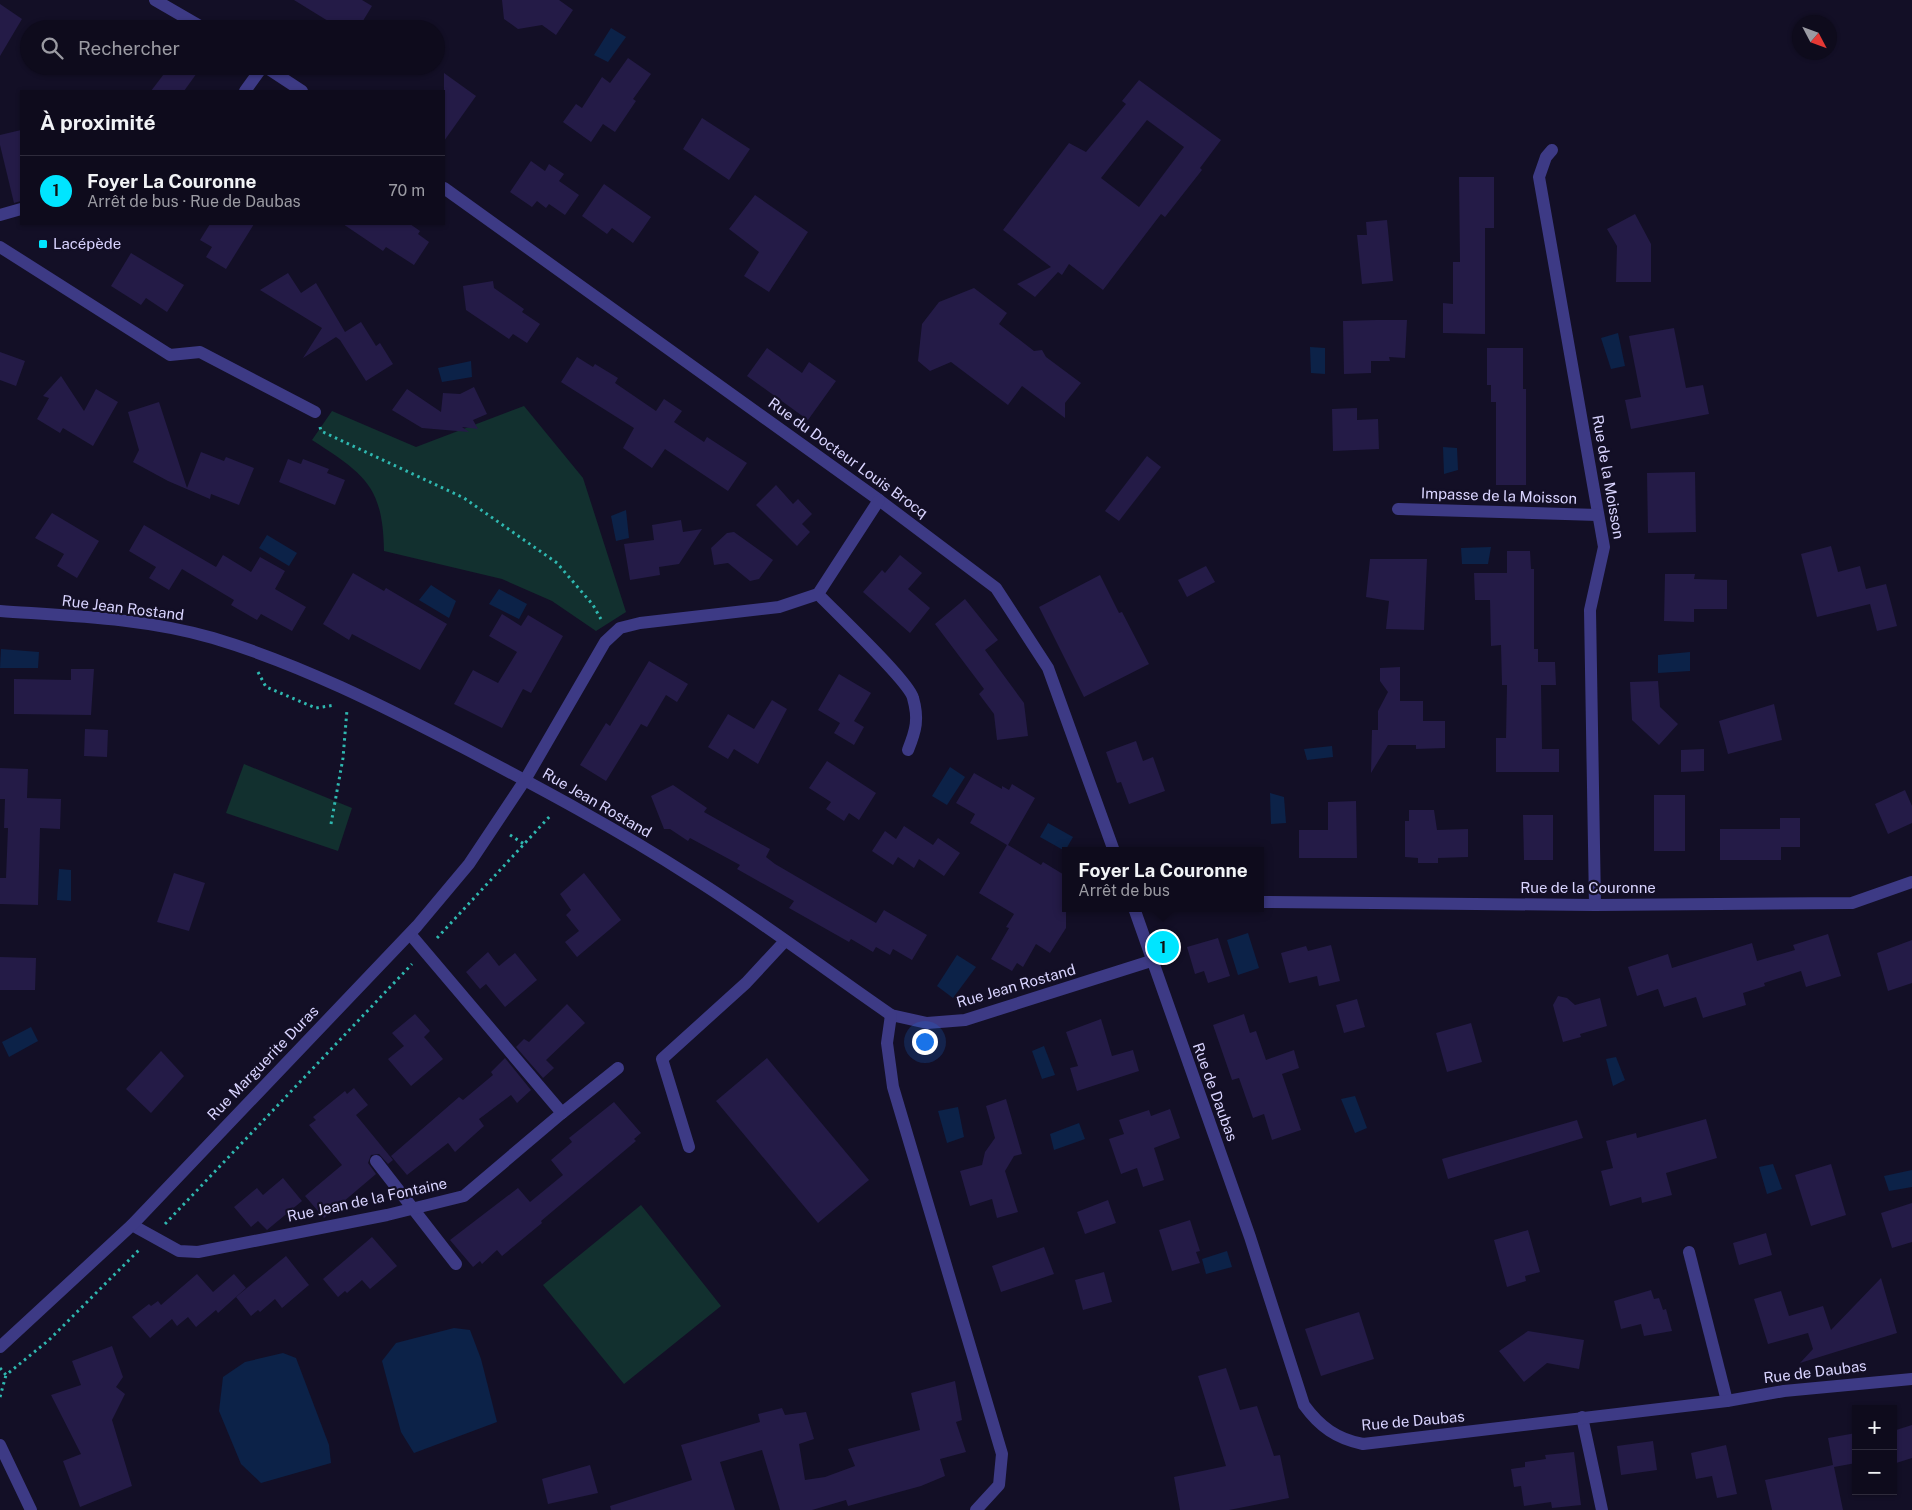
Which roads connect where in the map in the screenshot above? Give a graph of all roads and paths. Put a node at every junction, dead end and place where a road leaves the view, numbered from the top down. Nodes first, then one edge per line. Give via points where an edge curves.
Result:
1 (155, 0) edge
2 (189, 20) edge
3 (257, 75) edge
4 (277, 75) edge
5 (246, 90) edge
6 (300, 90) edge
7 (1552, 150) dead end
8 (445, 189) edge
9 (20, 209) edge
10 (0, 215) edge
11 (0, 247) edge
12 (315, 412) joint
13 (879, 500) junction
14 (1398, 509) dead end
15 (1598, 515) junction
16 (818, 594) junction
17 (0, 611) edge
18 (610, 637) junction
19 (254, 666) dead end
20 (348, 702) dead end
21 (340, 704) dead end
22 (908, 750) dead end
23 (524, 780) junction
24 (557, 808) dead end
25 (331, 824) dead end
26 (505, 832) dead end
27 (524, 844) junction
28 (1113, 847) edge
29 (1912, 882) edge
30 (1264, 902) edge
31 (1595, 905) junction
32 (1135, 912) edge
33 (410, 934) junction
34 (434, 941) dead end
35 (785, 941) junction
36 (1150, 961) junction
37 (414, 962) dead end
38 (891, 1015) junction
39 (618, 1068) dead end
40 (562, 1113) junction
41 (690, 1147) dead end
42 (376, 1161) dead end
43 (414, 1209) junction
44 (132, 1225) junction
45 (153, 1236) junction
46 (1689, 1252) dead end
47 (456, 1264) dead end
48 (0, 1347) edge
49 (0, 1368) edge
50 (6, 1375) junction
51 (1912, 1379) edge
52 (0, 1397) edge
53 (1727, 1401) junction
54 (1582, 1417) junction
55 (0, 1445) edge
56 (31, 1510) edge
57 (976, 1510) edge
58 (1602, 1510) edge

1 - 2 street
3 - 5 street
4 - 6 street
7 - 15 street, Rue de la Moisson via 1539,177
8 - 13 street, Rue du Docteur Louis Brocq
9 - 10 street
11 - 12 street via 170,355 200,352
12 - 18 path via 322,432 464,498 556,563 593,605
13 - 16 street
13 - 28 street, Rue du Docteur Louis Brocq via 996,588 1048,668
14 - 15 street, Impasse de la Moisson
15 - 31 street, Rue de la Moisson via 1604,547 1590,610
16 - 18 street via 780,607 640,622 620,628
16 - 22 street via 913,696 917,727
17 - 23 street, Rue Jean Rostand via 166,627 213,638 384,706
18 - 23 street, Rue Marguerite Duras
19 - 21 path via 266,687 316,708
20 - 25 path via 343,758
23 - 33 street, Rue Marguerite Duras via 468,864
23 - 35 street, Rue Jean Rostand via 689,875
24 - 27 path
26 - 27 path
27 - 34 path
29 - 31 street, Rue de la Couronne via 1852,904
30 - 31 street, Rue de la Couronne
32 - 36 street, Rue de Daubas
33 - 40 street
33 - 44 street, Rue Marguerite Duras
35 - 38 street, Rue Jean Rostand
35 - 41 street via 746,983 662,1059
36 - 38 street, Rue Jean Rostand via 966,1020 927,1023
36 - 54 street, Rue de Daubas via 1250,1237 1304,1405 1314,1418 1345,1441 1364,1444
37 - 45 path
38 - 57 street via 887,1043 892,1087 1002,1454 999,1485
39 - 40 street, Rue Jean de la Fontaine
40 - 43 street, Rue Jean de la Fontaine via 464,1196
42 - 43 street
43 - 45 street, Rue Jean de la Fontaine via 198,1252 179,1251
43 - 47 street
44 - 45 street, Rue Jean de la Fontaine
44 - 48 street, Rue Marguerite Duras
45 - 50 path via 49,1340
46 - 53 street
49 - 50 path
50 - 52 path
51 - 53 street, Rue de Daubas via 1784,1391
53 - 54 street, Rue de Daubas
54 - 58 street
55 - 56 street

